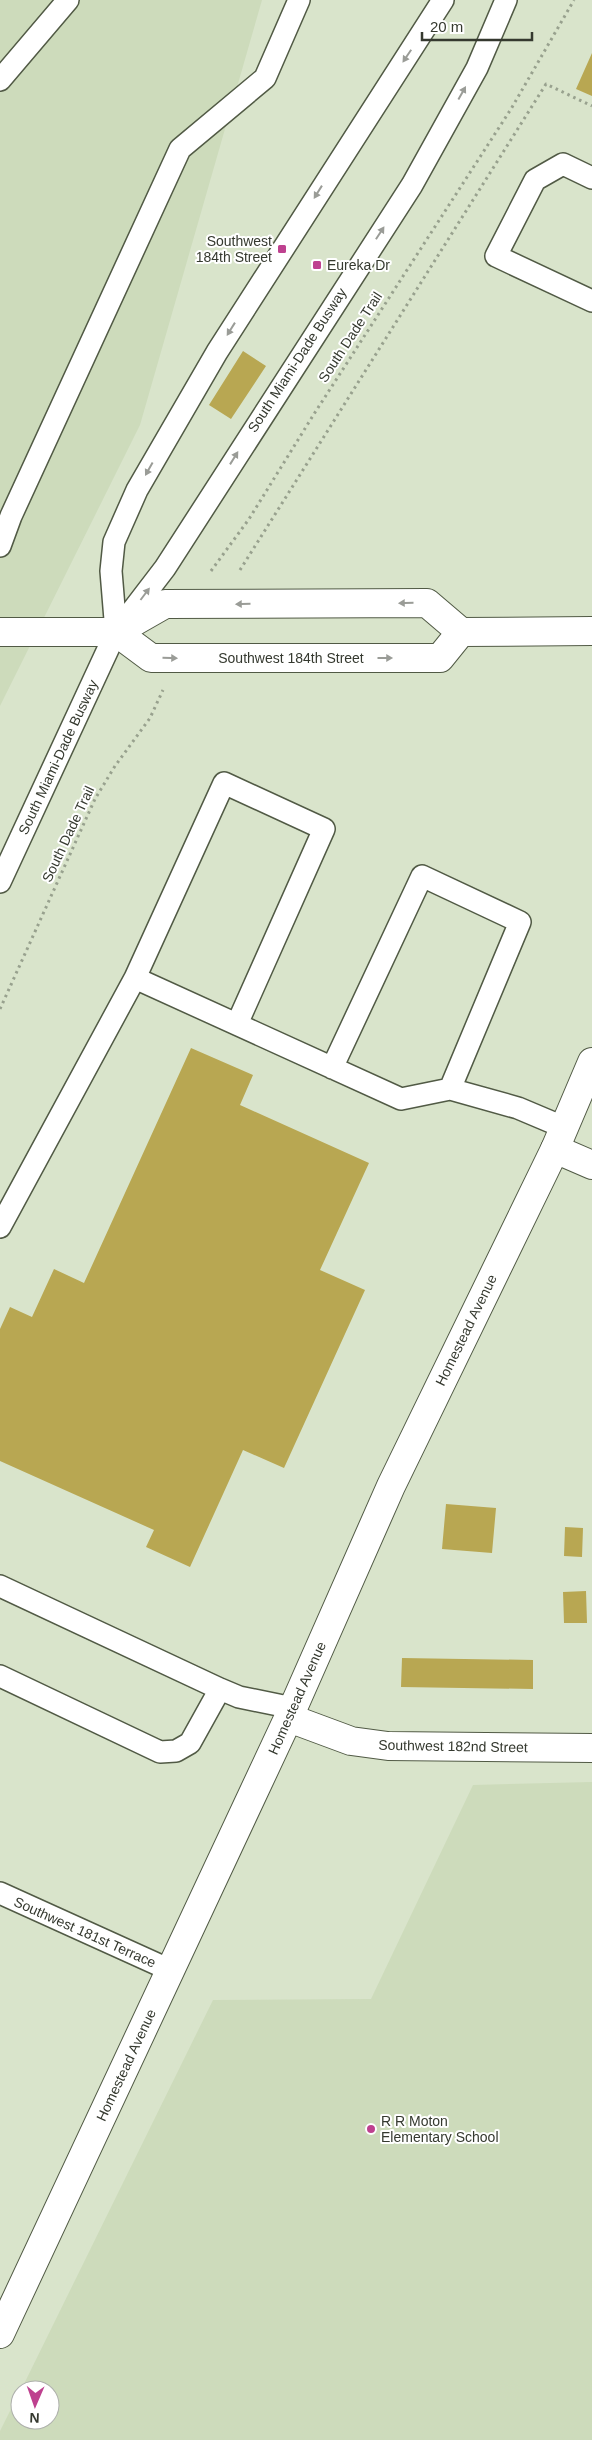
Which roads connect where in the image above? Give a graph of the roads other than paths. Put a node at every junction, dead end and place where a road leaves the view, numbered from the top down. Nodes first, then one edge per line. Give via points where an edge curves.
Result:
1 (68, 0) edge
2 (300, 0) edge
3 (442, 0) edge
4 (506, 0) edge
5 (0, 80) edge
6 (592, 178) edge
7 (592, 301) edge
8 (0, 546) edge
9 (592, 631) edge
10 (0, 632) edge
11 (116, 632) junction
12 (461, 632) junction
13 (0, 882) edge
14 (135, 978) junction
15 (237, 1024) junction
16 (592, 1062) edge
17 (332, 1068) junction
18 (450, 1090) junction
19 (559, 1138) junction
20 (592, 1165) edge
21 (0, 1227) edge
22 (0, 1586) edge
23 (0, 1676) edge
24 (220, 1689) junction
25 (291, 1713) junction
26 (592, 1748) edge
27 (0, 1893) edge
28 (170, 1970) junction
29 (0, 2334) edge

1 - 5 lane
2 - 8 lane via 265,78 180,149
3 -> 11 lane, South Miami-Dade Busway via 217,352 137,490 114,542 111,571
11 -> 4 lane, South Miami-Dade Busway via 165,568 412,185 476,68
6 - 7 lane via 563,164 535,180 496,256
9 - 12 street
10 - 11 street
12 -> 11 street via 427,602 165,604
11 -> 12 street, Southwest 184th Street via 151,658 440,658
11 - 13 lane, South Miami-Dade Busway
14 - 15 lane
14 - 15 lane via 224,783 324,829
14 - 21 lane
15 - 17 lane
16 - 19 street, Homestead Avenue
17 - 18 lane via 401,1099
17 - 18 lane via 422,876 520,922
18 - 19 lane via 518,1108
19 - 20 street
19 - 25 street, Homestead Avenue via 391,1486
22 - 24 lane
23 - 24 lane via 160,1752 176,1751 190,1743
24 - 25 lane
25 - 26 street, Southwest 182nd Street via 351,1741 388,1746
25 - 28 street, Homestead Avenue
27 - 28 lane, Southwest 181st Terrace
28 - 29 street, Homestead Avenue

